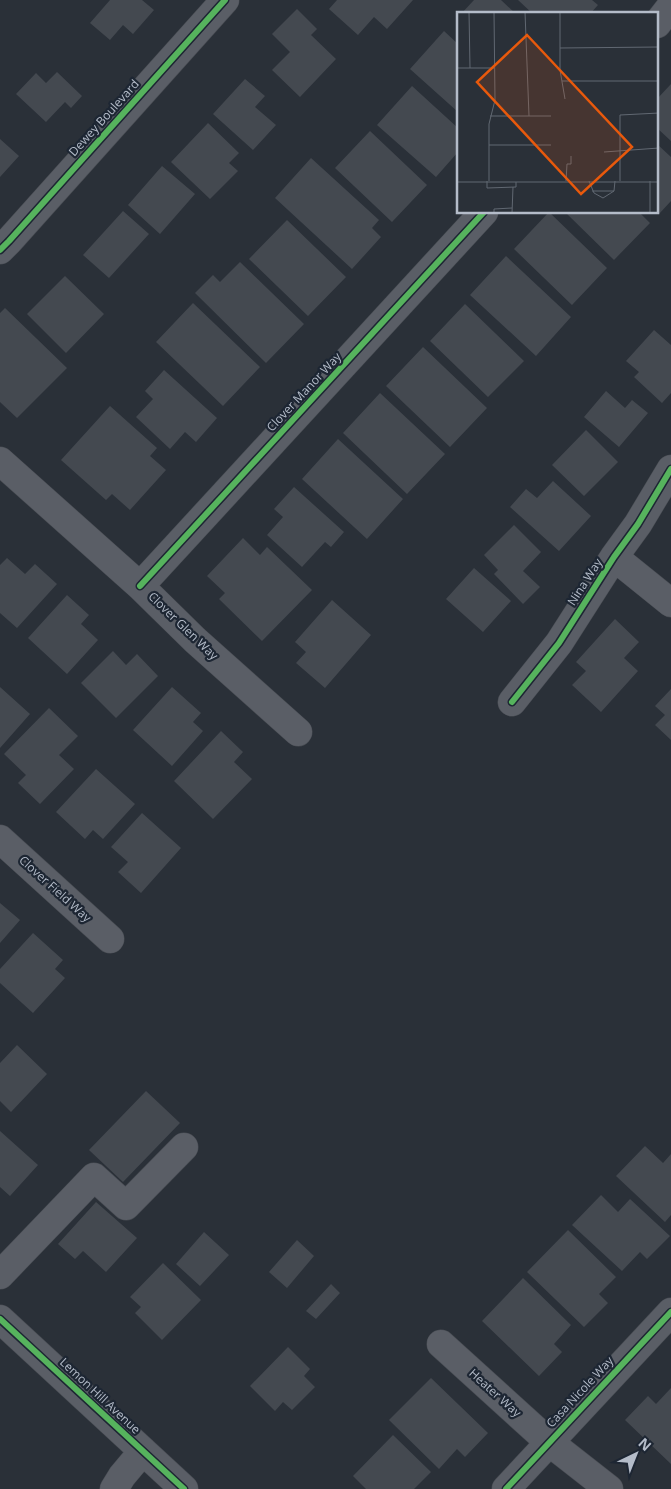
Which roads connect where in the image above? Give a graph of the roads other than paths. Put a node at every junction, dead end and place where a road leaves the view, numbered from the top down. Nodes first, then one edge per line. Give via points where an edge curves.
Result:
1 (214, 4) edge
2 (671, 6) edge
3 (658, 23) edge
4 (482, 214) edge
5 (0, 250) edge
6 (0, 461) edge
7 (671, 469) edge
8 (614, 557) junction
9 (140, 586) junction
10 (671, 603) edge
11 (512, 702) dead end
12 (298, 732) dead end
13 (0, 838) edge
14 (110, 939) dead end
15 (184, 1147) dead end
16 (0, 1275) edge
17 (671, 1312) edge
18 (0, 1319) edge
19 (441, 1344) dead end
20 (549, 1442) junction
21 (143, 1451) junction
22 (114, 1489) edge
23 (184, 1489) edge
24 (506, 1489) edge
25 (609, 1489) edge

1 - 5 street, Dewey Boulevard
2 - 3 street
4 - 9 street, Clover Manor Way
6 - 9 street, Clover Glen Way
7 - 8 street, Nina Way
8 - 10 street
8 - 11 street, Nina Way via 559,643
9 - 12 street, Clover Glen Way
13 - 14 street, Clover Field Way
15 - 16 street via 126,1206 94,1177
17 - 20 street, Casa Nicole Way
18 - 21 street, Lemon Hill Avenue
19 - 20 street, Heater Way
20 - 24 street, Casa Nicole Way
20 - 25 street, Heater Way
21 - 22 street
21 - 23 street, Lemon Hill Avenue

